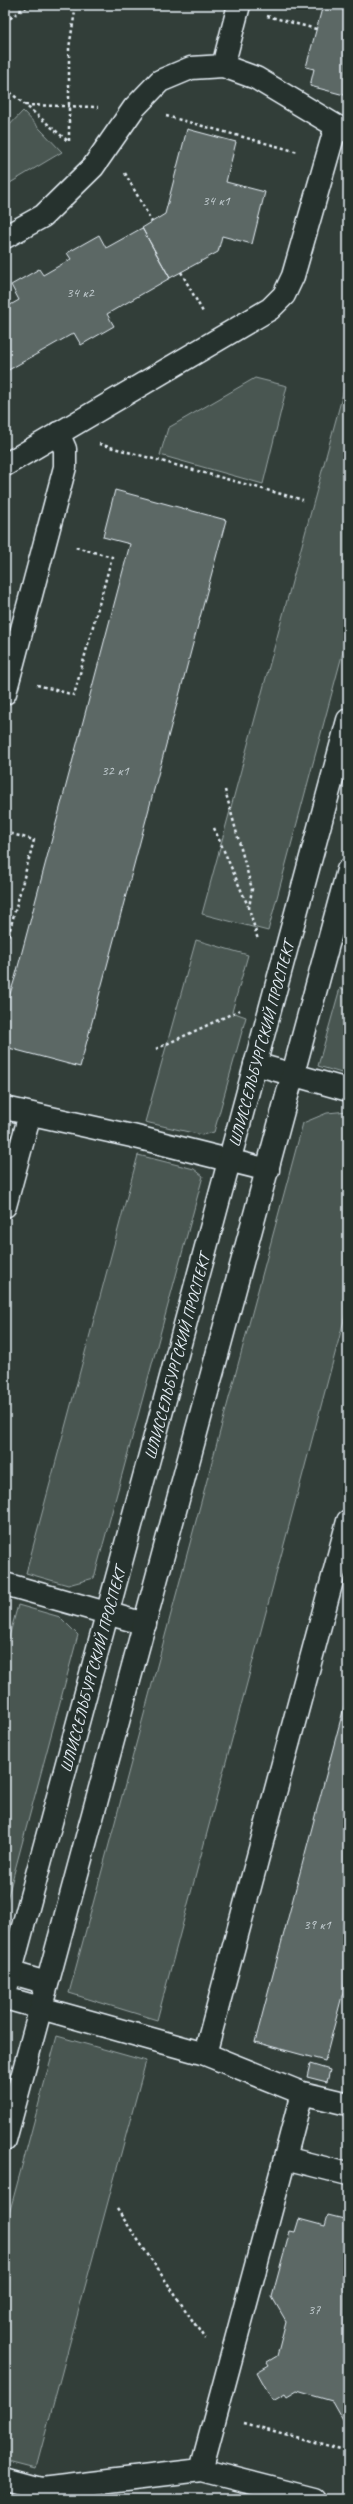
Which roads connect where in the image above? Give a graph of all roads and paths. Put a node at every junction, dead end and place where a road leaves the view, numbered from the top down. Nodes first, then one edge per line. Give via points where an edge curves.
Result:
1 (22, 5) edge
2 (29, 5) edge
3 (76, 5) edge
4 (239, 7) edge
5 (20, 12) junction
6 (5, 22) edge
7 (316, 30) dead end
8 (223, 66) junction
9 (5, 88) edge
10 (25, 105) junction
11 (69, 106) junction
12 (134, 108) junction
13 (342, 128) edge
14 (69, 141) junction
15 (108, 145) junction
16 (326, 159) junction
17 (93, 167) junction
18 (152, 222) dead end
19 (5, 237) edge
20 (181, 272) dead end
21 (219, 339) junction
22 (58, 434) junction
23 (5, 465) edge
24 (303, 500) dead end
25 (46, 539) junction
26 (7, 685) edge
27 (348, 720) edge
28 (224, 790) dead end
29 (214, 828) dead end
30 (5, 832) edge
31 (348, 870) edge
32 (249, 908) junction
33 (259, 944) dead end
34 (5, 948) edge
35 (242, 1009) dead end
36 (156, 1049) dead end
37 (255, 1064) junction
38 (293, 1075) junction
39 (348, 1090) edge
40 (5, 1108) edge
41 (30, 1114) junction
42 (229, 1159) junction
43 (268, 1170) junction
44 (5, 1206) edge
45 (348, 1521) edge
46 (5, 1584) edge
47 (107, 1613) junction
48 (145, 1624) junction
49 (7, 1979) edge
50 (47, 1983) junction
51 (5, 1998) edge
52 (41, 2007) junction
53 (205, 2054) junction
54 (302, 2092) junction
55 (348, 2104) edge
56 (5, 2140) edge
57 (286, 2158) junction
58 (348, 2174) edge
59 (116, 2209) dead end
60 (230, 2363) junction
61 (216, 2415) junction
62 (348, 2451) edge
63 (201, 2470) junction
64 (5, 2479) edge
65 (314, 2499) edge

1 - 5 path
2 - 5 path
3 - 11 path via 69,48
4 - 7 path
4 - 8 main road
5 - 6 path
8 - 12 main road via 191,68 160,81
8 - 13 main road via 256,78
9 - 10 path
10 - 11 path
10 - 14 path
11 - 12 path
11 - 14 path
12 - 15 main road
12 - 16 path
13 - 16 main road
14 - 17 path
15 - 17 main road
15 - 18 path
16 - 21 main road via 293,276 284,295 270,309
17 - 19 main road via 43,216
20 - 21 path
21 - 22 main road
22 - 23 main road
22 - 24 path
22 - 25 main road via 65,449 65,468
25 - 26 main road
25 - 26 path via 112,557 74,695
27 - 37 main road, ШЛИССЕЛЬБУРГСКИЙ ПРОСПЕКТ
28 - 32 path via 252,889
29 - 32 path
30 - 34 path via 34,840
31 - 38 main road
32 - 33 path
35 - 36 path
37 - 38 main road
37 - 42 main road, ШЛИССЕЛЬБУРГСКИЙ ПРОСПЕКТ
38 - 39 main road
38 - 43 main road
40 - 41 main road
41 - 42 main road
41 - 44 main road
42 - 43 main road
42 - 47 main road, ШЛИССЕЛЬБУРГСКИЙ ПРОСПЕКТ
43 - 48 main road
45 - 53 main road
46 - 47 main road
47 - 48 main road
47 - 49 main road, ШЛИССЕЛЬБУРГСКИЙ ПРОСПЕКТ
48 - 50 main road
49 - 50 main road
50 - 52 main road
51 - 52 main road
52 - 53 main road
52 - 56 main road
53 - 54 main road
54 - 55 main road
54 - 57 main road
57 - 58 main road
57 - 60 main road
59 - 60 path via 205,2339
60 - 61 main road
61 - 62 path
61 - 63 main road
63 - 64 main road via 42,2489
63 - 65 main road

